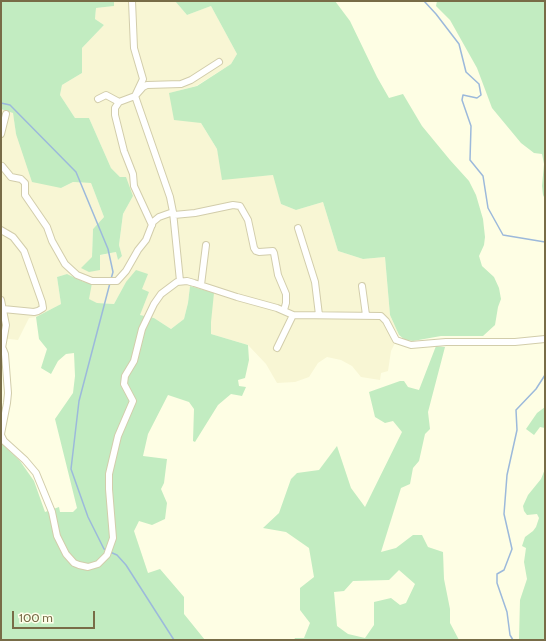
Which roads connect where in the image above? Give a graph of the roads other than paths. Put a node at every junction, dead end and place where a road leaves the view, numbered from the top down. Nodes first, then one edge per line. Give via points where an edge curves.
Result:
1 (132, 1) edge
2 (219, 62) dead end
3 (135, 96) junction
4 (98, 99) dead end
5 (119, 102) junction
6 (6, 114) dead end
7 (1, 134) edge
8 (1, 165) edge
9 (174, 214) junction
10 (152, 225) junction
11 (298, 228) dead end
12 (1, 230) edge
13 (206, 245) dead end
14 (180, 281) junction
15 (201, 285) junction
16 (362, 286) dead end
17 (1, 300) edge
18 (3, 309) junction
19 (284, 310) junction
20 (293, 315) junction
21 (319, 315) junction
22 (366, 315) junction
23 (545, 339) edge
24 (1, 348) edge
25 (277, 348) dead end
26 (1, 435) edge

1 - 3 street via 134,48 142,79
2 - 3 street via 186,82 147,85
3 - 5 street
3 - 9 street
4 - 5 street via 106,95
5 - 10 street via 115,108 115,115 124,151 133,174 134,186
6 - 7 street
8 - 10 street via 12,177 25,183 25,196 47,228 65,264 77,275 92,281 117,281 146,240
9 - 10 street via 159,217
9 - 14 street
9 - 19 street via 240,206 248,220 256,251 274,253 278,275 286,294
11 - 21 street via 315,282
12 - 18 street via 13,237 24,251 43,308 34,312
13 - 15 street
14 - 15 street
14 - 26 street via 171,285 154,304 142,329 134,361 124,376 124,384 133,401 118,436 110,464 109,489 113,538 108,552 98,564 79,566 70,559 57,536 52,512 36,473
15 - 19 street
16 - 22 street
17 - 18 street
18 - 24 street via 6,325
19 - 20 street
20 - 21 street
20 - 25 street
21 - 22 street
22 - 23 street via 381,316 396,340 410,345
24 - 26 street via 5,354 8,393

